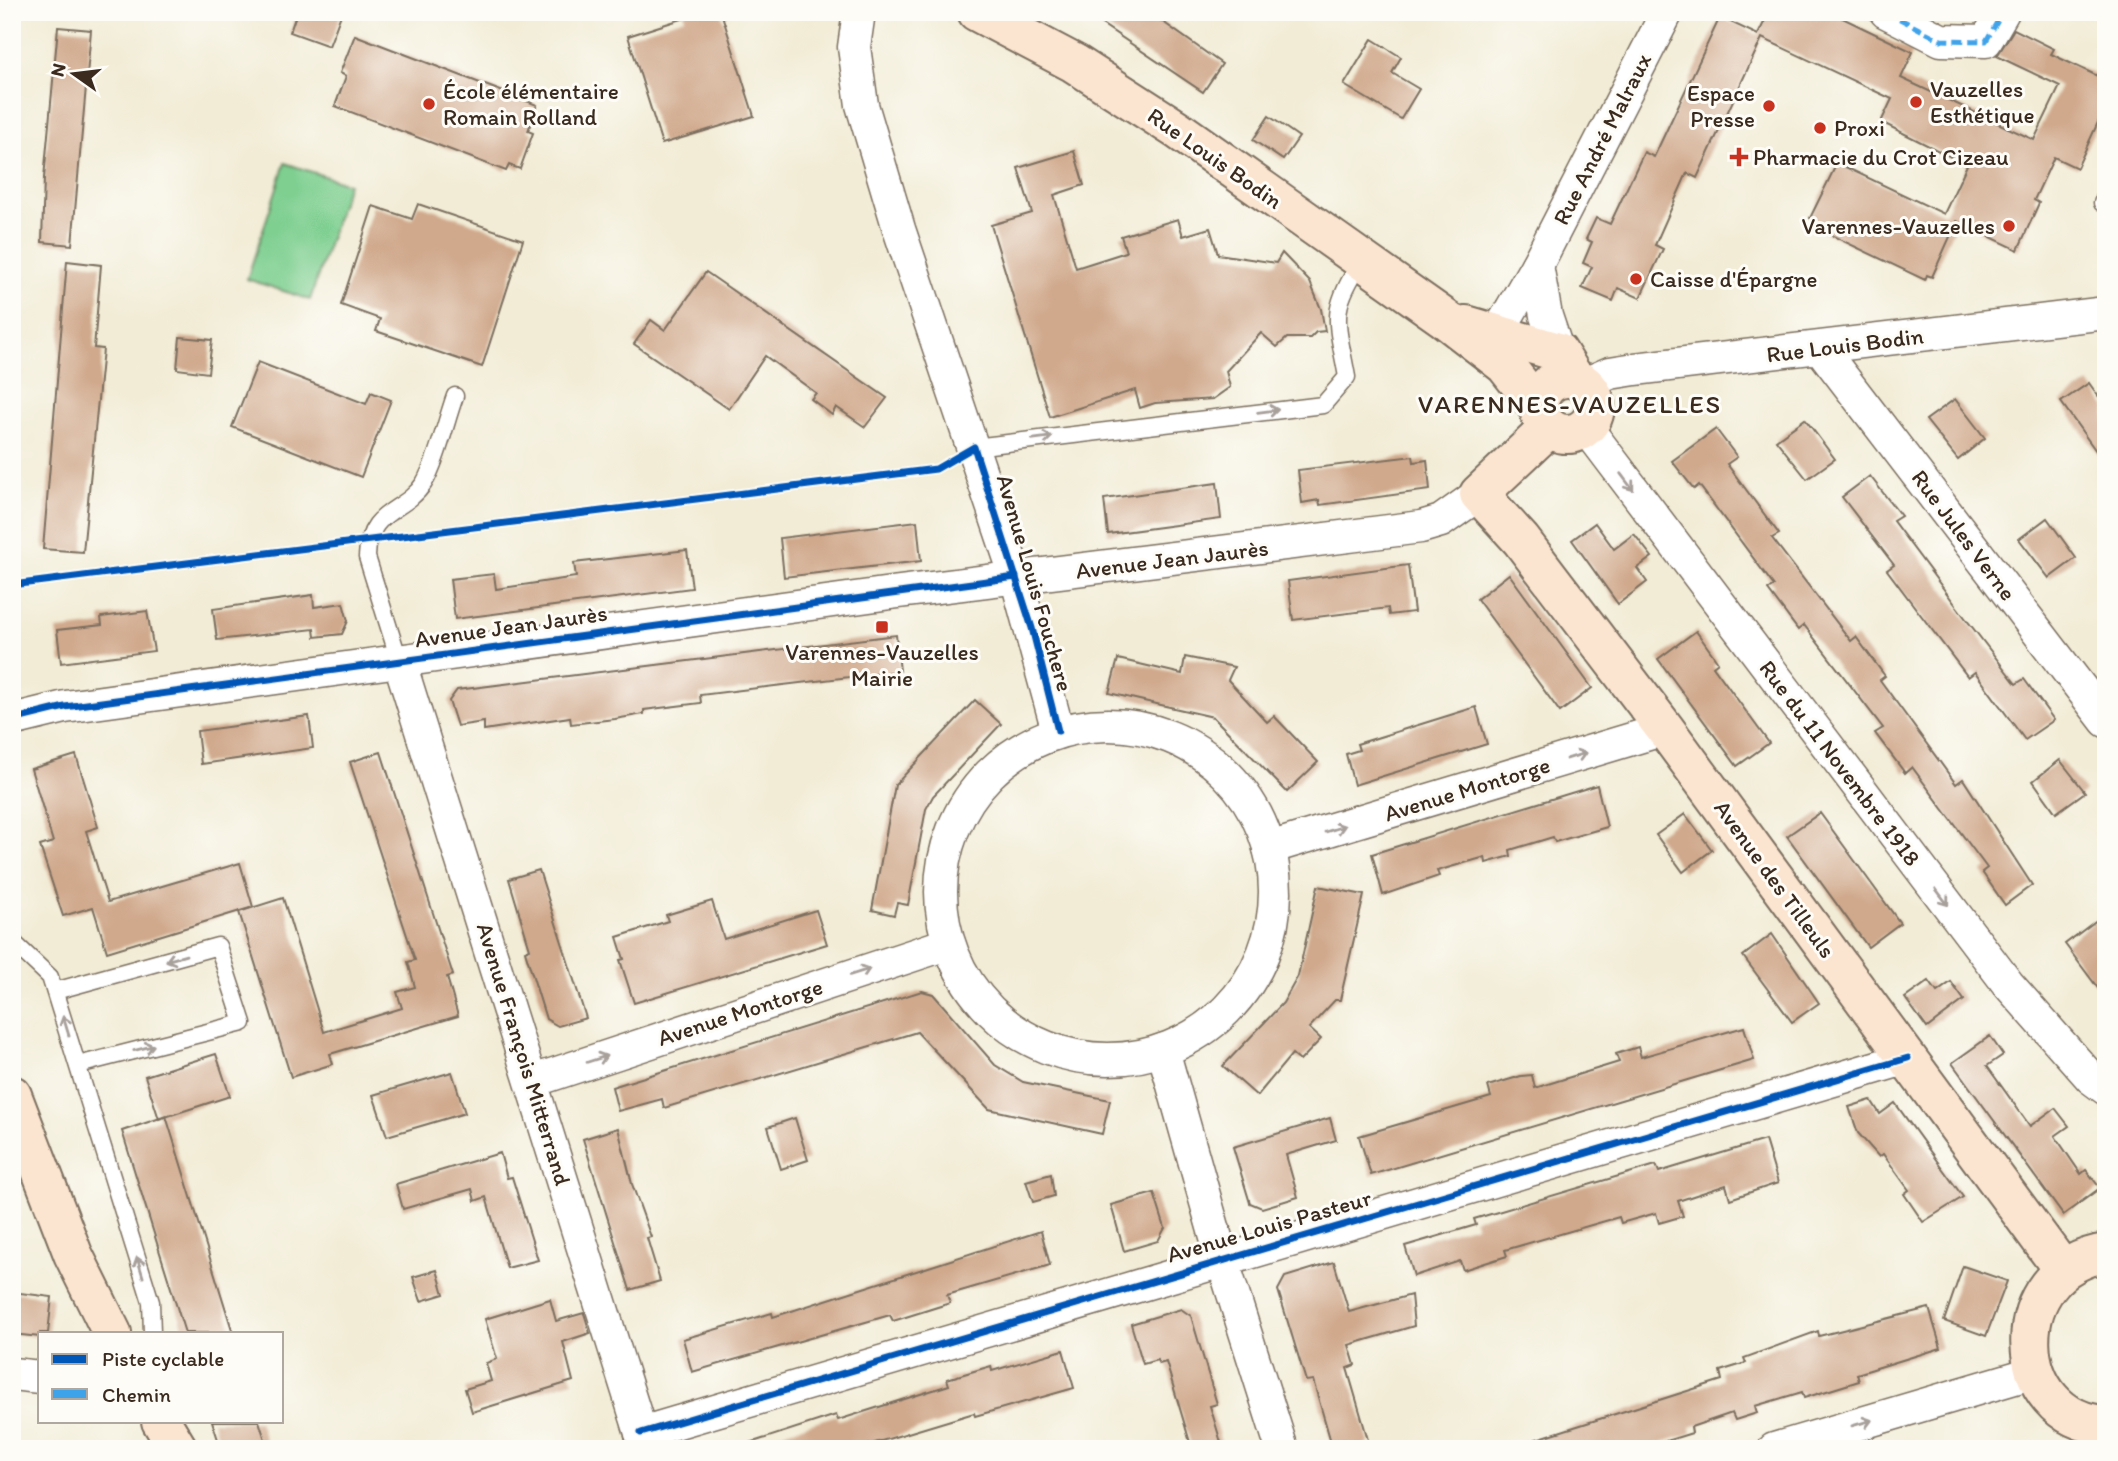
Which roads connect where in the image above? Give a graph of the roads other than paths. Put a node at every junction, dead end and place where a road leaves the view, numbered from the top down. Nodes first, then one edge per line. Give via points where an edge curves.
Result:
1 (859, 12) edge
2 (977, 12) edge
3 (1667, 12) edge
4 (1886, 12) edge
5 (2003, 12) edge
6 (1362, 261) junction
7 (1537, 265) junction
8 (2106, 313) edge
9 (1444, 318) junction
10 (1497, 334) junction
11 (1821, 349) junction
12 (1572, 371) junction
13 (455, 396) dead end
14 (1558, 421) junction
15 (974, 447) junction
16 (1479, 494) junction
17 (1016, 578) junction
18 (399, 660) junction
19 (12, 720) edge
20 (2106, 721) edge
21 (1665, 729) junction
22 (1058, 731) junction
23 (1269, 848) junction
24 (12, 941) edge
25 (947, 944) junction
26 (55, 991) junction
27 (1163, 1050) junction
28 (1908, 1058) junction
29 (78, 1065) junction
30 (533, 1081) junction
31 (2106, 1089) edge
32 (12, 1095) edge
33 (2106, 1253) edge
34 (1222, 1259) junction
35 (2063, 1269) junction
36 (112, 1332) edge
37 (152, 1332) edge
38 (2035, 1372) junction
39 (12, 1374) edge
40 (38, 1377) edge
41 (162, 1422) edge
42 (2106, 1425) edge
43 (643, 1441) edge
44 (178, 1449) edge
45 (1282, 1449) edge
46 (1773, 1449) edge

1 - 15 street, Avenue Louis Fouchere via 854,47 862,105
2 - 6 street, Rue Louis Bodin via 1097,78 1178,130
3 - 7 street, Rue André Malraux
4 - 5 street via 1941,40 1986,41
6 - 9 street, Rue Louis Bodin
15 -> 6 lane via 1323,405 1347,377 1336,314 1345,285
7 - 10 street, Rue André Malraux
7 - 12 street via 1546,316
8 - 11 street, Rue Louis Bodin
9 - 10 street, Rue Louis Bodin
9 - 14 street, Rue Louis Bodin via 1505,365
10 - 12 street, Rue Louis Bodin
11 - 12 street, Rue Louis Bodin via 1610,373
11 - 20 street, Rue Jules Verne
12 - 14 street via 1549,384 1539,399
12 - 14 street via 1592,391 1595,411
13 - 18 lane via 425,482 379,521 367,543 367,557
14 - 16 street, Avenue Jean Jaurès
14 -> 31 street, Rue du 11 Novembre 1918 via 2008,984
15 - 17 street, Avenue Louis Fouchere
16 - 17 street, Avenue Jean Jaurès via 1441,521 1421,527
16 - 21 street, Avenue des Tilleuls via 1521,540
17 - 18 street, Avenue Jean Jaurès
17 - 22 street, Avenue Louis Fouchere
18 - 19 street, Avenue Jean Jaurès via 65,707
18 - 30 street, Avenue François Mitterrand
23 -> 21 street, Avenue Montorge
21 - 28 street, Avenue des Tilleuls
22 - 23 street via 1116,724 1184,741 1224,770 1255,810
22 - 25 street via 1009,755 972,792 947,839 939,891
23 - 27 street via 1276,902 1267,946 1247,987 1216,1021
24 - 26 lane via 50,977
25 - 27 street via 973,994 1014,1033 1067,1056 1123,1060
30 -> 25 street, Avenue Montorge
29 -> 26 lane
29 -> 26 lane via 243,1023 218,946
27 - 34 street
28 - 34 street, Avenue Louis Pasteur
28 - 35 street, Avenue des Tilleuls
37 -> 29 lane via 151,1302
30 - 43 street, Avenue François Mitterrand
32 - 36 street via 73,1254
33 - 35 street
34 - 43 street, Avenue Louis Pasteur
34 - 45 street
35 - 38 street via 2043,1290 2031,1316 2028,1344
38 - 42 street via 2050,1397 2073,1415
46 -> 38 street
39 - 40 street
41 - 44 street

